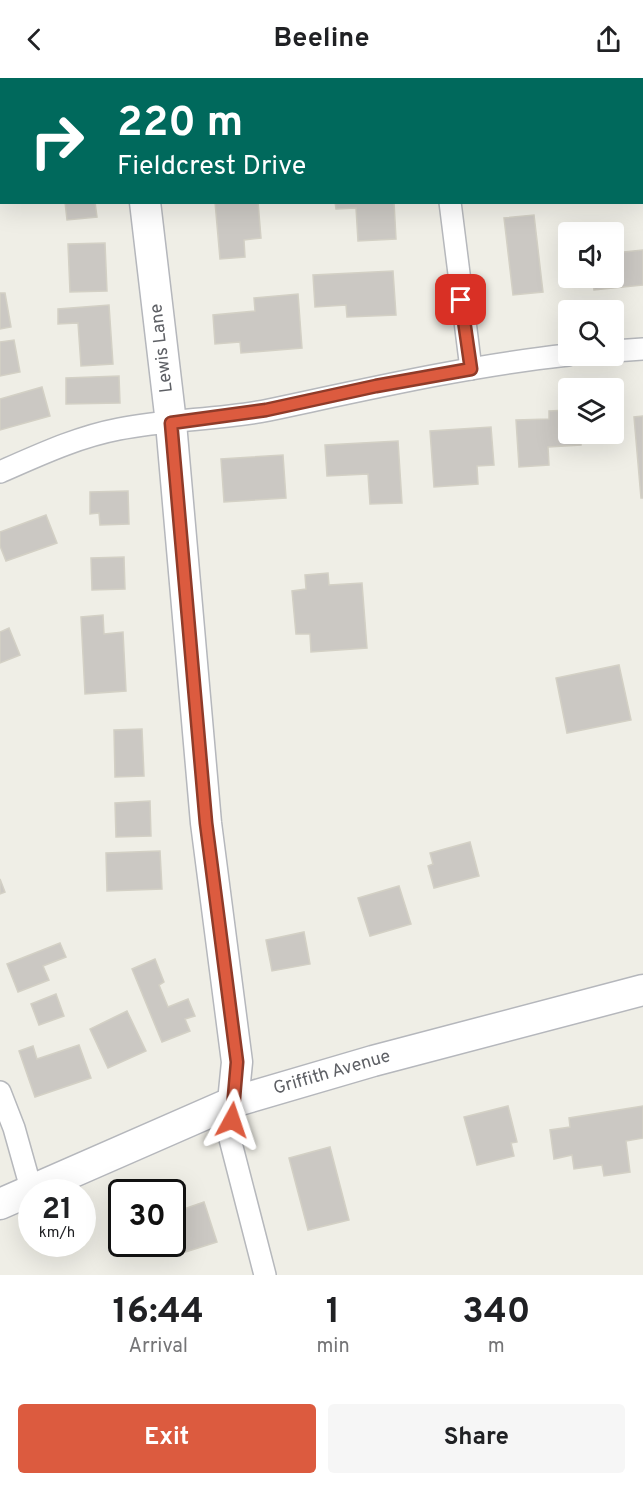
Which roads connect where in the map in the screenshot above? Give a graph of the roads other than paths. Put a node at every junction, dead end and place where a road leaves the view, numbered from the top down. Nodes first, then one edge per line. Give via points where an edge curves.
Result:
1 (145, 204) edge
2 (450, 204) edge
3 (643, 350) edge
4 (624, 351) edge
5 (558, 356) edge
6 (471, 369) junction
7 (171, 423) junction
8 (0, 472) edge
9 (643, 990) edge
10 (0, 1092) edge
11 (233, 1102) junction
12 (29, 1179) edge
13 (59, 1179) edge
14 (18, 1197) edge
15 (0, 1204) edge
16 (265, 1275) edge

1 - 7 street, Lewis Lane
2 - 6 street
3 - 4 street
5 - 6 street
6 - 7 street via 266,410
7 - 8 street via 77,439
7 - 11 street, Lewis Lane via 206,823 237,1062
9 - 11 street, Griffith Avenue
10 - 12 street
11 - 13 street, Griffith Avenue
11 - 16 street via 230,1139
14 - 15 street, Griffith Avenue

